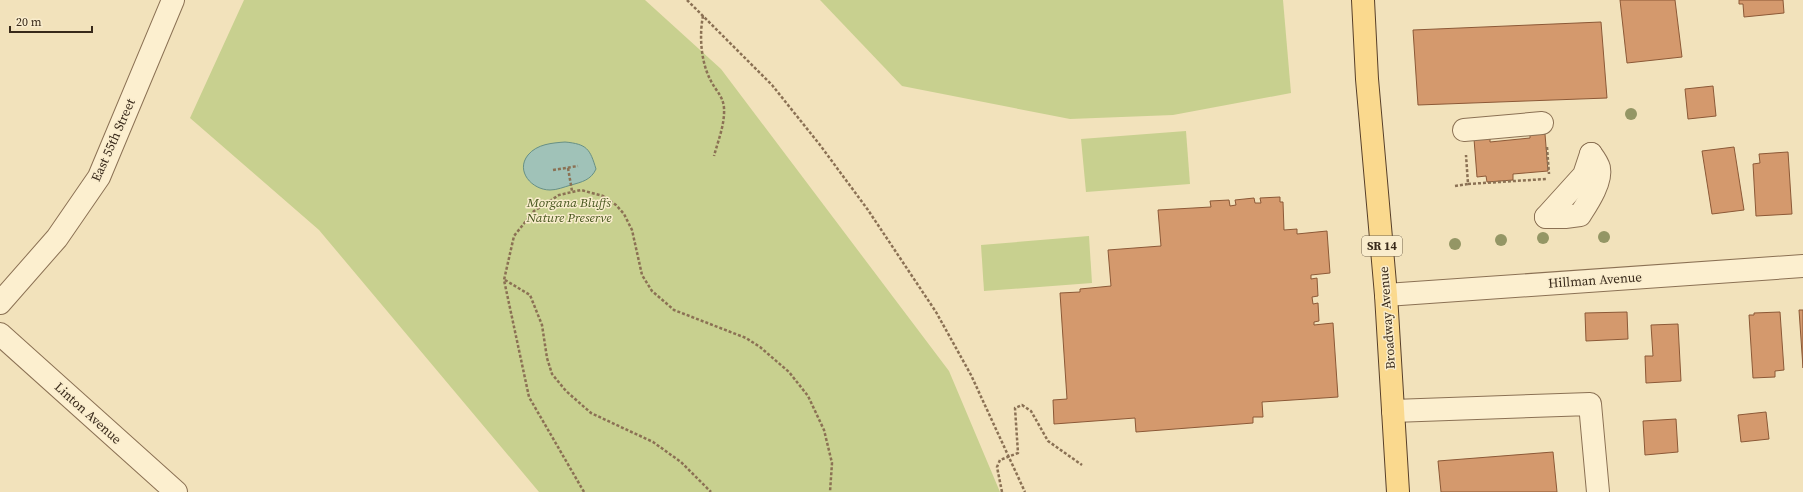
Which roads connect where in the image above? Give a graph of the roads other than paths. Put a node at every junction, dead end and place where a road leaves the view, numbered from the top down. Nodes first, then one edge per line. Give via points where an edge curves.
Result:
1 (173, 0) edge
2 (1363, 0) edge
3 (1542, 123) dead end
4 (1464, 130) road end
5 (1591, 154) dead end
6 (1546, 217) dead end
7 (1803, 266) edge
8 (1386, 295) junction
9 (0, 303) edge
10 (0, 334) edge
11 (1393, 411) junction
12 (176, 492) edge
13 (1398, 492) edge
14 (1598, 492) edge

1 - 9 street, East 55th Street via 99,177 57,238
2 - 8 main road, Broadway Avenue / SR 14 via 1367,79
3 - 4 street
5 - 6 street via 1599,168 1599,175 1591,199 1580,215
7 - 8 street, Hillman Avenue
8 - 11 main road, Broadway Avenue / SR 14
10 - 12 street, Linton Avenue
11 - 13 main road, Broadway Avenue / SR 14
11 - 14 street via 1590,404

